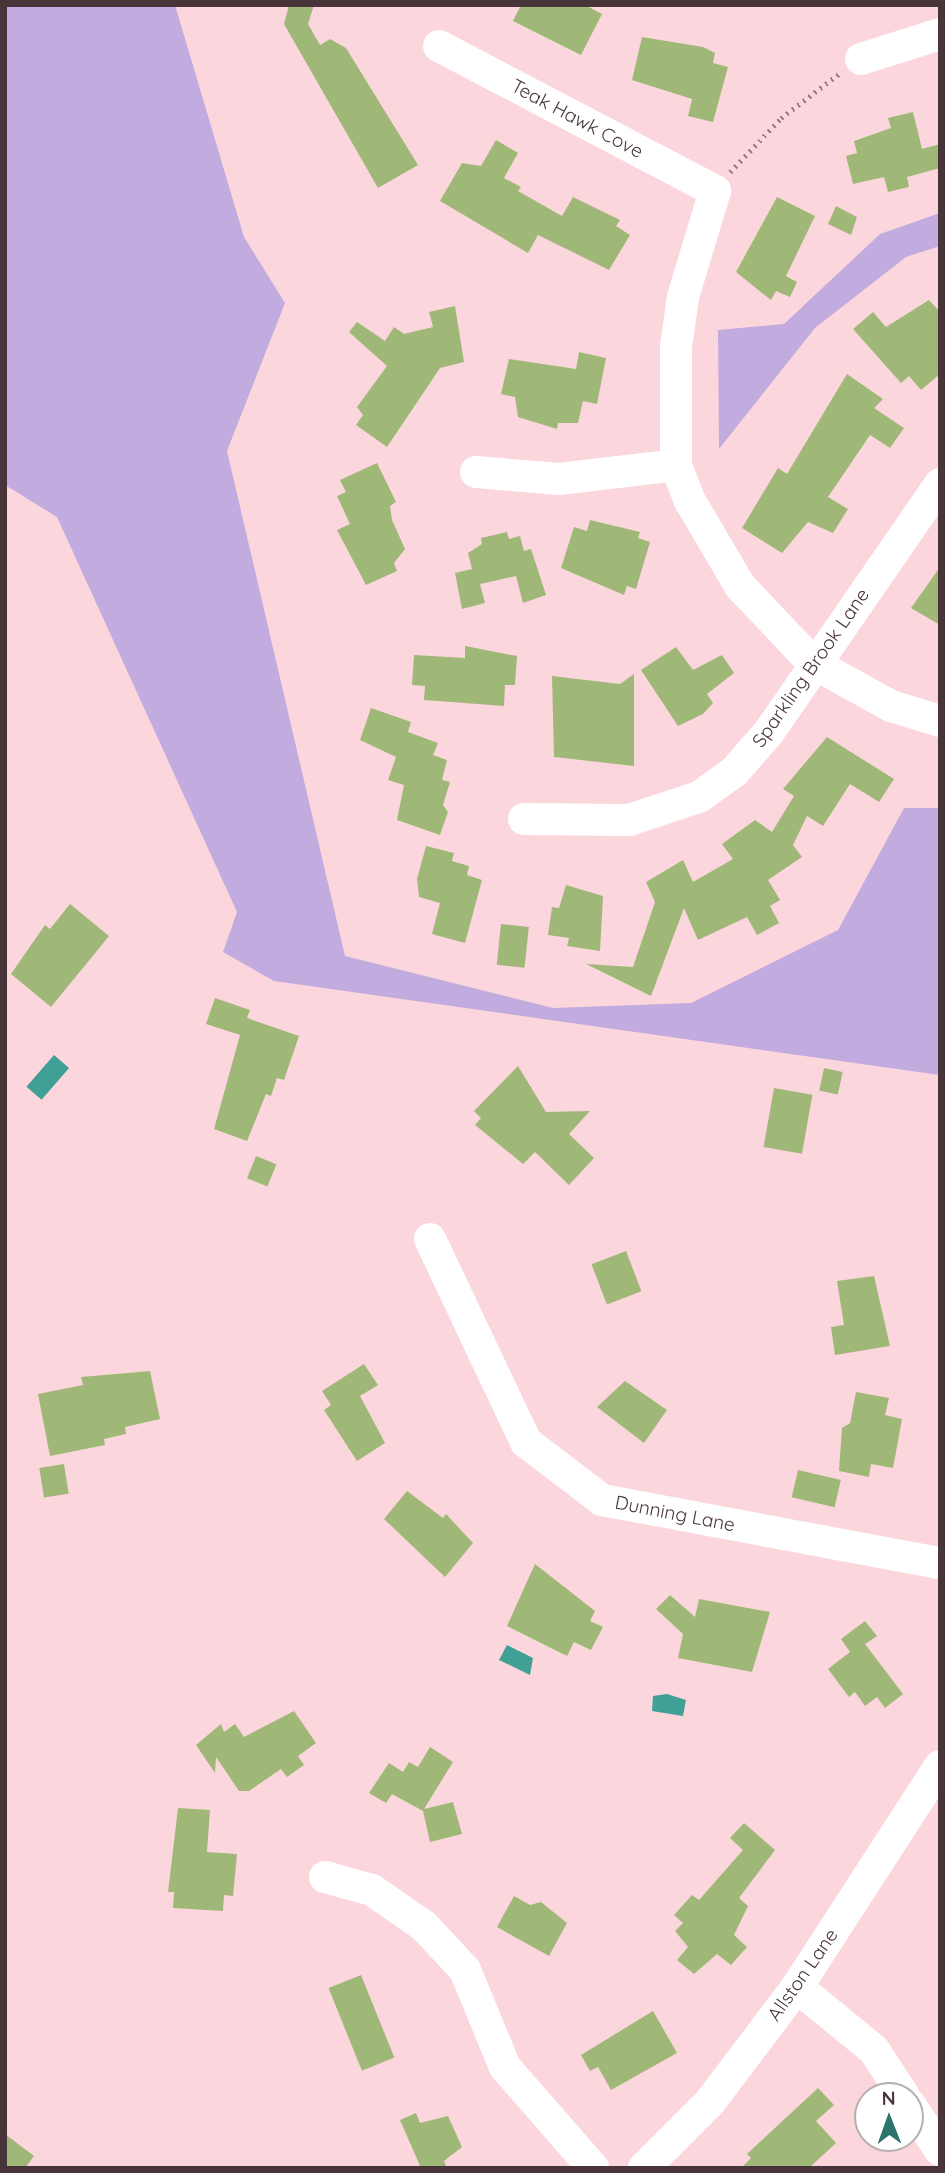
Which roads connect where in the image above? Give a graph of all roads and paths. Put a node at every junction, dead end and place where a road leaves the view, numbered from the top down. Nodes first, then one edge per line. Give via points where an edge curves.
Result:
1 (940, 34) edge
2 (439, 46) dead end
3 (861, 59) joint
4 (715, 191) junction
5 (676, 465) junction
6 (475, 472) dead end
7 (940, 484) edge
8 (813, 663) junction
9 (940, 721) edge
10 (524, 819) dead end
11 (430, 1239) dead end
12 (940, 1563) edge
13 (940, 1766) edge
14 (325, 1877) dead end
15 (797, 1987) junction
16 (895, 2082) edge
17 (924, 2126) edge
18 (940, 2150) edge
19 (593, 2168) edge
20 (645, 2168) edge

1 - 3 street
2 - 4 street, Teak Hawk Cove
3 - 4 path via 780,118
4 - 5 street via 679,322
5 - 6 street via 559,479
5 - 8 street via 711,542 740,586
7 - 8 street, Sparkling Brook Lane
8 - 9 street via 891,706
8 - 10 street, Sparkling Brook Lane via 754,752 699,797 629,820
11 - 12 street, Dunning Lane via 526,1442 602,1500
13 - 15 street, Allston Lane
14 - 19 street via 372,1889 424,1926 457,1961 505,2067
15 - 16 street via 874,2050
15 - 20 street, Allston Lane via 710,2102
17 - 18 street

